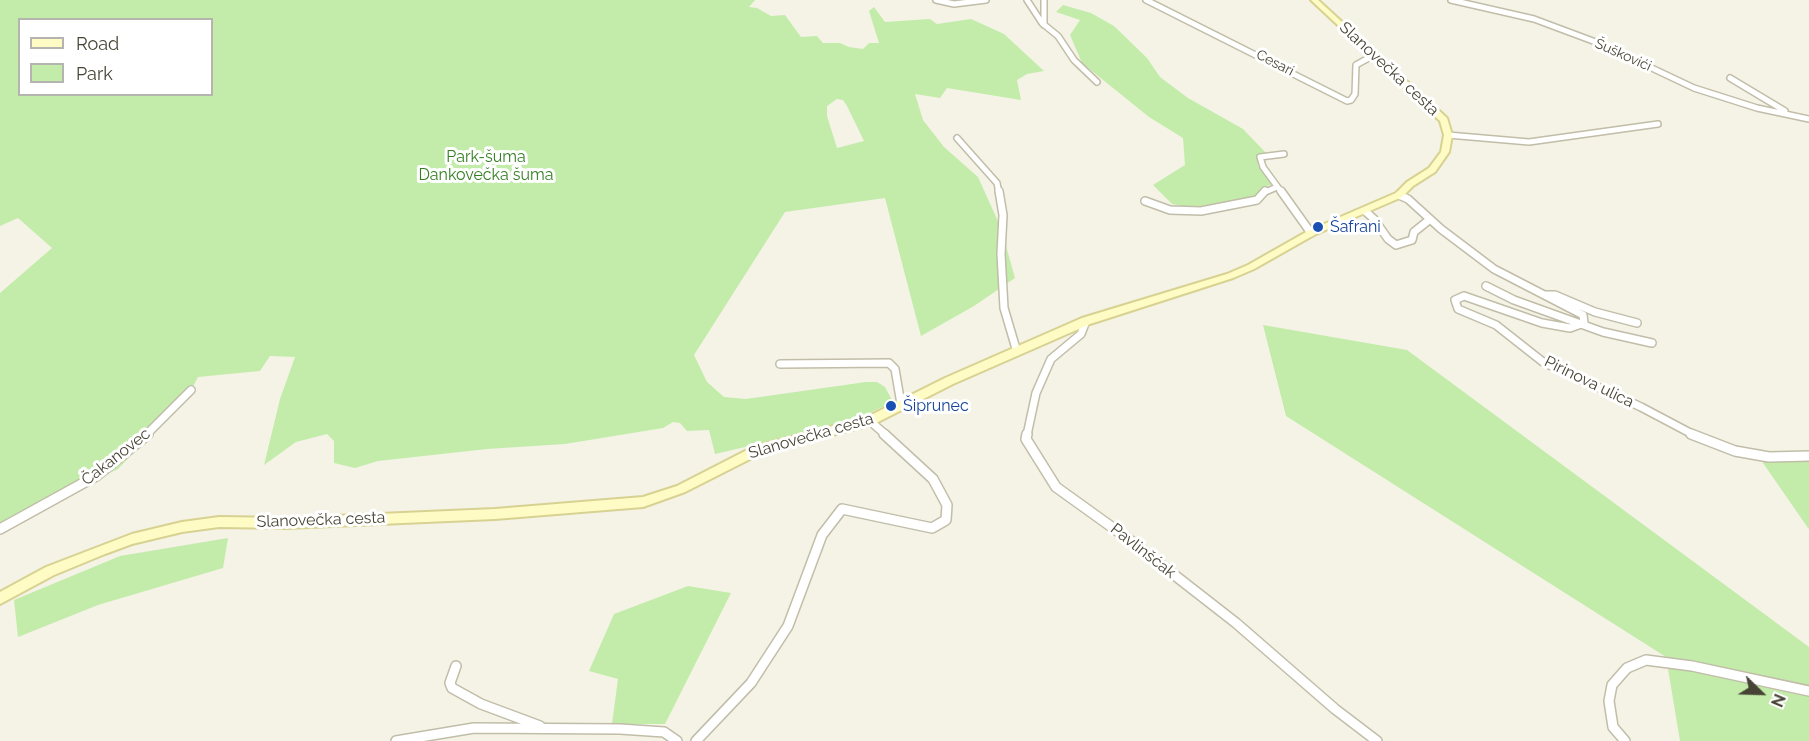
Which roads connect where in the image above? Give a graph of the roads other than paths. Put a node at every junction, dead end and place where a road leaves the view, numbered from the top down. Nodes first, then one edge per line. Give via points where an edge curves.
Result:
1 (987, 0) edge
2 (1027, 0) edge
3 (1044, 0) edge
4 (1146, 0) edge
5 (1314, 0) edge
6 (1451, 0) edge
7 (939, 1) edge
8 (1044, 25) junction
9 (1374, 55) junction
10 (1730, 78) dead end
11 (1097, 82) dead end
12 (1793, 116) junction
13 (1809, 119) edge
14 (1658, 124) dead end
15 (1448, 135) junction
16 (957, 138) dead end
17 (1284, 154) dead end
18 (1277, 187) junction
19 (1399, 195) junction
20 (1146, 201) dead end
21 (1365, 211) junction
22 (1429, 220) junction
23 (1311, 233) junction
24 (1486, 286) dead end
25 (1542, 295) junction
26 (1086, 321) junction
27 (1637, 323) dead end
28 (1580, 324) junction
29 (1652, 343) dead end
30 (1017, 352) junction
31 (780, 364) dead end
32 (191, 390) dead end
33 (901, 404) junction
34 (870, 421) junction
35 (1809, 456) edge
36 (0, 529) edge
37 (0, 598) edge
38 (456, 666) dead end
39 (1809, 692) edge
40 (544, 728) junction
41 (396, 741) edge
42 (677, 741) edge
43 (696, 741) edge
44 (1377, 741) edge
45 (1625, 741) edge

1 - 7 street
2 - 8 street
3 - 8 street
4 - 9 street, Cesari via 1347,101 1355,94 1356,65
5 - 9 street, Slanovečka cesta
6 - 12 street, Šuškovići via 1544,22 1694,88
8 - 11 street
9 - 15 street, Slanovečka cesta via 1444,120
10 - 12 street, Šuškovići
12 - 13 street, Šuškovići
14 - 15 street via 1529,142
15 - 19 street, Slanovečka cesta via 1445,152 1432,170
16 - 30 street via 997,183 1003,215 1004,308
17 - 18 street via 1260,157
18 - 20 street via 1265,191 1257,200 1201,211 1170,210
18 - 23 street
19 - 21 street, Slanovečka cesta
19 - 22 street
21 - 22 street via 1396,245 1412,240 1414,232
21 - 23 street, Slanovečka cesta
22 - 25 street via 1494,269
23 - 26 street, Slanovečka cesta via 1230,276
24 - 28 street
25 - 27 street via 1555,295 1595,312
25 - 28 street via 1583,315 1584,323
26 - 30 street, Slanovečka cesta
26 - 44 street, Pavlinšćak via 1081,334 1051,359 1036,393 1026,439 1056,487 1236,623
28 - 29 street
28 - 35 street, Pirinova ulica via 1570,328 1552,326 1464,296 1455,300 1458,309 1496,325 1543,362 1641,406 1693,435 1735,451 1769,457
30 - 33 street, Slanovečka cesta
31 - 33 street via 890,363 895,369
32 - 36 street, Čakanovec via 143,439 96,476
33 - 34 street, Slanovečka cesta
34 - 37 street, Slanovečka cesta via 757,450 681,489 643,502 495,514 219,522 158,531 78,559
34 - 43 street via 933,479 947,505 946,520 932,528 842,510 822,535 788,626 751,683
38 - 40 street via 452,688 481,704
39 - 45 street via 1646,660 1628,668 1612,685 1609,701 1613,728
40 - 41 street via 474,728
40 - 42 street via 664,732

